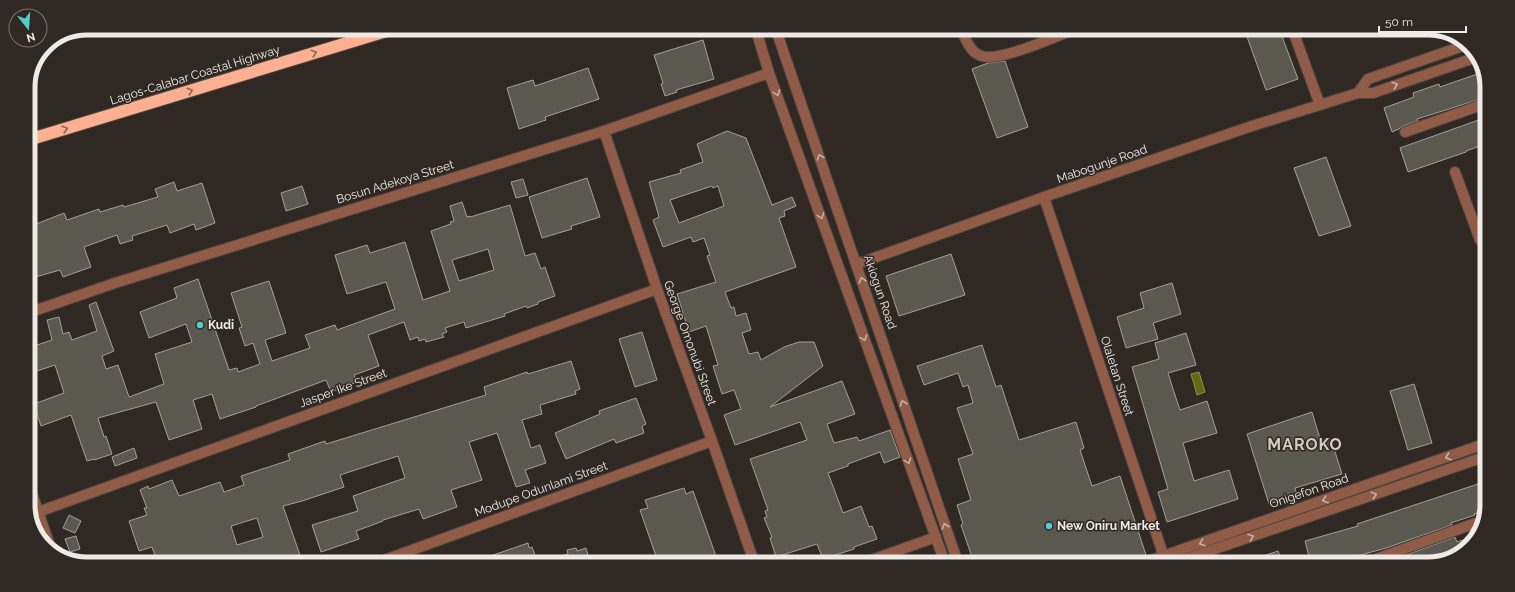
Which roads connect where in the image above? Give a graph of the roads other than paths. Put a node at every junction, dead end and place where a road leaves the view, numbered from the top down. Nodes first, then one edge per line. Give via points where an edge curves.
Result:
1 (373, 35) edge
2 (758, 35) edge
3 (778, 35) edge
4 (964, 35) edge
5 (1060, 35) edge
6 (1294, 35) edge
7 (1461, 47) edge
8 (1472, 59) edge
9 (769, 73) junction
10 (1358, 93) junction
11 (1320, 105) junction
12 (1480, 105) edge
13 (604, 131) junction
14 (1405, 132) dead end
15 (35, 138) edge
16 (1455, 172) dead end
17 (1044, 197) junction
18 (1480, 240) edge
19 (857, 264) junction
20 (657, 289) junction
21 (35, 311) edge
22 (712, 441) junction
23 (1480, 445) edge
24 (1480, 458) edge
25 (35, 503) edge
26 (38, 512) junction
27 (1477, 523) edge
28 (41, 530) edge
29 (936, 537) junction
30 (393, 557) edge
31 (752, 557) edge
32 (880, 557) edge
33 (943, 557) edge
34 (956, 557) edge
35 (1164, 557) edge
36 (1173, 557) edge
37 (1192, 557) edge
38 (1381, 557) edge

15 -> 1 highway, Lagos-Calabar Coastal Highway
2 - 9 street
19 -> 3 street, Akiogun Road
4 - 5 street via 971,48 979,55 990,58 1003,56
6 - 11 street
7 - 10 street via 1368,79
10 -> 8 street, Mabogunje Road via 1374,93
9 - 13 street, Bosun Adekoya Street
9 -> 29 street
10 - 11 street, Mabogunje Road
11 - 17 street, Mabogunje Road
12 - 14 street
13 - 20 street, George Omonubi Street
13 - 21 street, Bosun Adekoya Street via 115,283
16 - 18 street
17 - 19 street, Mabogunje Road
17 - 35 street, Olaletan Street
34 -> 19 street, Akiogun Road
20 - 22 street, George Omonubi Street
20 - 26 street, Jasper Ike Street
22 - 30 street, Modupe Odunlami Street
22 - 31 street, George Omonubi Street
23 -> 36 street, Onigefon Road
37 -> 24 street, Onigefon Road
25 - 26 street
26 - 28 street
27 - 38 street
29 - 32 street
29 - 33 street

